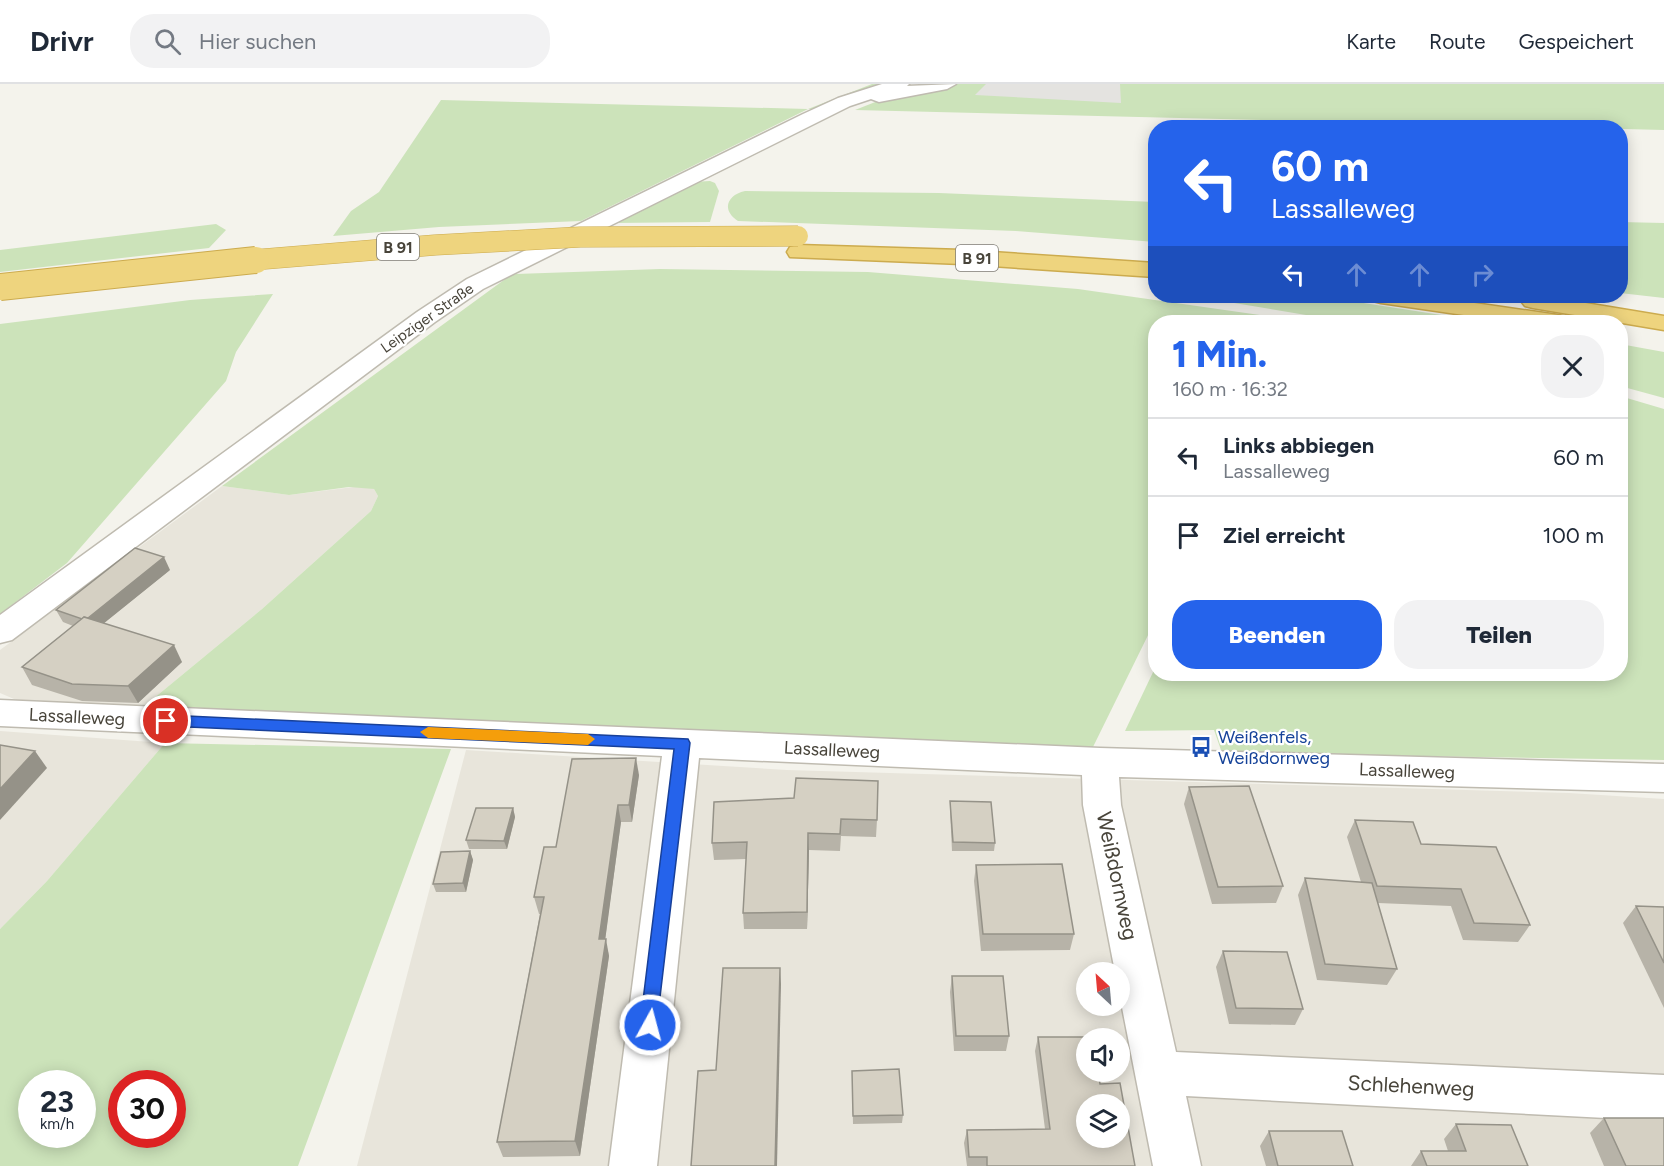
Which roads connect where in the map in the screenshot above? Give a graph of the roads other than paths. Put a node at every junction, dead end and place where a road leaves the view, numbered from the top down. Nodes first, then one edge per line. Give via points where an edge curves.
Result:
1 (900, 84) edge
2 (947, 84) edge
3 (862, 96) junction
4 (798, 244) junction
5 (1148, 254) edge
6 (1148, 270) edge
7 (0, 287) edge
8 (1628, 298) edge
9 (1664, 302) edge
10 (0, 303) edge
11 (1429, 303) edge
12 (1540, 303) edge
13 (1510, 315) edge
14 (1615, 315) edge
15 (1628, 317) edge
16 (1664, 323) edge
17 (1628, 334) edge
18 (1664, 340) edge
19 (0, 632) edge
20 (0, 713) edge
21 (682, 743) junction
22 (1100, 762) junction
23 (1664, 778) edge
24 (1158, 1073) junction
25 (1664, 1098) edge
26 (633, 1166) edge
27 (1177, 1166) edge

1 - 3 street, Leipziger Straße
2 - 3 street via 879,97
3 - 19 street, Leipziger Straße via 751,146 475,284
4 - 5 highway, B 91 via 968,241
4 - 6 highway, B 91
4 - 7 highway, B 91, bridge via 647,236 443,244 234,261
4 - 10 highway, B 91 via 380,264
8 - 9 highway
11 - 13 highway
12 - 14 highway
15 - 16 highway
17 - 18 highway
20 - 21 street, Lassalleweg
21 - 22 street, Lassalleweg
21 - 26 street
22 - 23 street, Lassalleweg
22 - 24 street, Weißdornweg via 1102,805
24 - 25 street, Schlehenweg
24 - 27 street, Weißdornweg

